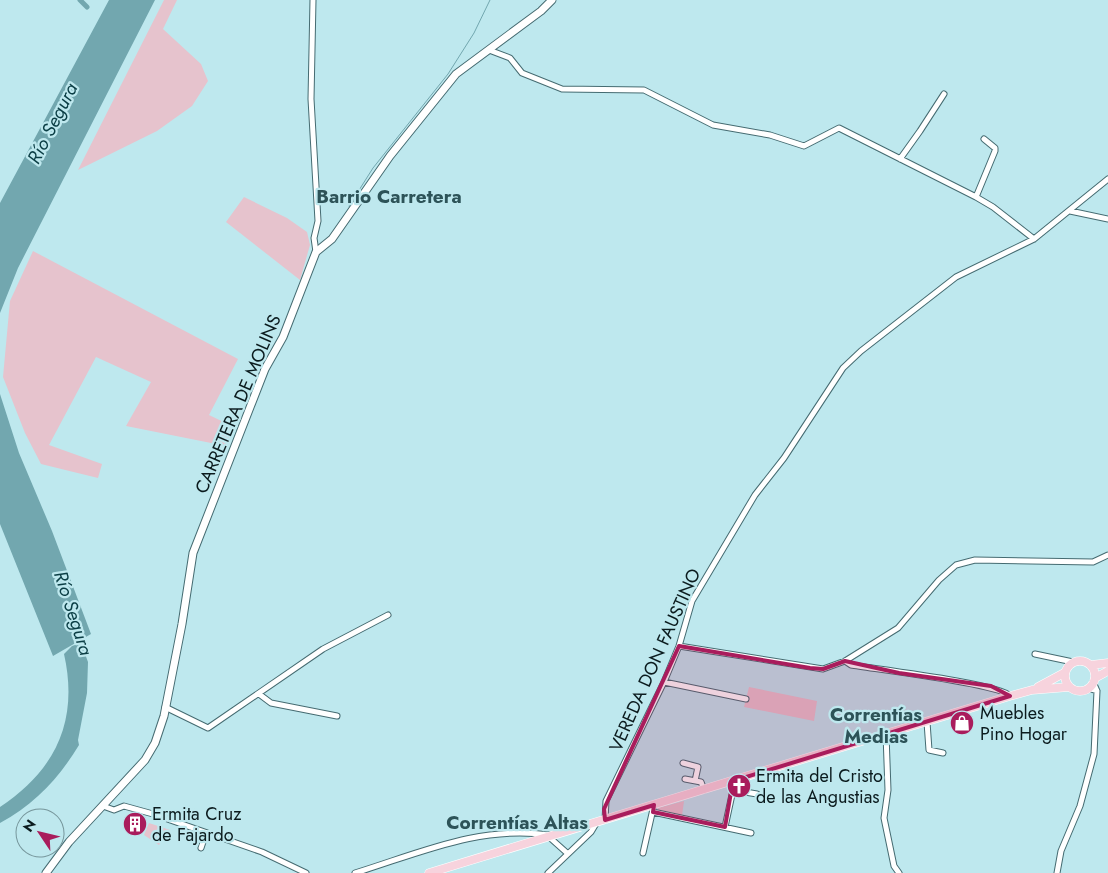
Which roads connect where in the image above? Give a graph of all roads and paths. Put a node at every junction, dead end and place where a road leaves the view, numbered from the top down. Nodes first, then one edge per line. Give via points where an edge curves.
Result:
1 (313, 0) edge
2 (552, 0) edge
3 (489, 50) junction
4 (944, 94) dead end
5 (984, 139) dead end
6 (900, 159) junction
7 (1108, 179) edge
8 (976, 198) junction
9 (1070, 210) junction
10 (1108, 219) edge
11 (1034, 239) junction
12 (316, 252) junction
13 (1108, 555) edge
14 (388, 615) dead end
15 (679, 646) junction
16 (1035, 654) dead end
17 (845, 661) junction
18 (1073, 662) junction
19 (1108, 663) edge
20 (1091, 665) junction
21 (1108, 671) edge
22 (1064, 673) junction
23 (664, 682) junction
24 (1092, 683) junction
25 (1069, 687) junction
26 (1032, 690) junction
27 (259, 694) junction
28 (1010, 696) junction
29 (746, 699) dead end
30 (165, 707) junction
31 (337, 716) dead end
32 (927, 722) junction
33 (886, 734) junction
34 (943, 753) dead end
35 (683, 763) dead end
36 (685, 779) dead end
37 (695, 781) junction
38 (732, 781) junction
39 (704, 790) junction
40 (733, 790) junction
41 (757, 794) dead end
42 (103, 806) junction
43 (654, 808) junction
44 (601, 821) junction
45 (725, 827) junction
46 (206, 832) junction
47 (751, 833) dead end
48 (550, 836) junction
49 (201, 848) dead end
50 (567, 853) junction
51 (643, 853) dead end
52 (46, 873) edge
53 (306, 873) edge
54 (355, 873) edge
55 (429, 873) edge
56 (548, 873) edge
57 (899, 873) edge
58 (1057, 873) edge

1 - 12 street via 311,90 318,221 314,238
2 - 3 street, CARRETERA DE MOLINS
3 - 6 street via 510,58 522,73 562,89 644,90 713,125 804,146 838,128
3 - 12 street, CARRETERA DE MOLINS via 456,74 390,156 332,239
4 - 6 street
5 - 8 street via 995,151
6 - 8 street
7 - 9 street, VEREDA DON FAUSTINO
8 - 11 street
9 - 10 street
9 - 11 street, VEREDA DON FAUSTINO
11 - 15 street, VEREDA DON FAUSTINO via 956,277 853,357 726,542 687,612
12 - 30 street, CARRETERA DE MOLINS via 283,337 265,369 193,553
13 - 17 street via 1094,562 984,560 956,565 898,628
14 - 27 street via 323,649
15 - 17 street via 810,668 823,669
15 - 23 street, VEREDA DON FAUSTINO
16 - 18 street
17 - 28 street via 890,672 991,686
18 - 20 main road via 1082,660
18 - 22 main road
19 - 20 main road
20 - 24 main road
21 - 24 main road
22 - 25 main road
22 - 26 main road
23 - 29 street
23 - 44 street, VEREDA DON FAUSTINO via 606,801
24 - 25 main road via 1078,691
24 - 58 street via 1097,691 1094,754 1080,806 1061,851
25 - 26 main road
26 - 28 main road
27 - 30 street via 208,728
27 - 31 street via 270,703
28 - 32 main road
30 - 42 street, CARRETERA DE MOLINS via 155,743 145,760
32 - 33 main road
32 - 34 street via 929,750
33 - 38 main road
33 - 57 street via 888,790 884,818 894,866
35 - 37 street via 698,767
36 - 37 street
37 - 39 street via 701,782
38 - 39 main road
38 - 40 street
39 - 43 main road
40 - 41 street
40 - 45 street
42 - 46 street via 114,810 124,806
42 - 52 street, CARRETERA DE MOLINS via 69,842
43 - 44 main road
43 - 45 street
43 - 51 street
44 - 48 main road
44 - 50 street
45 - 47 street
46 - 49 street
46 - 53 street via 262,852
48 - 50 street
48 - 54 street via 526,831 493,832 456,840
48 - 55 main road
50 - 56 street

